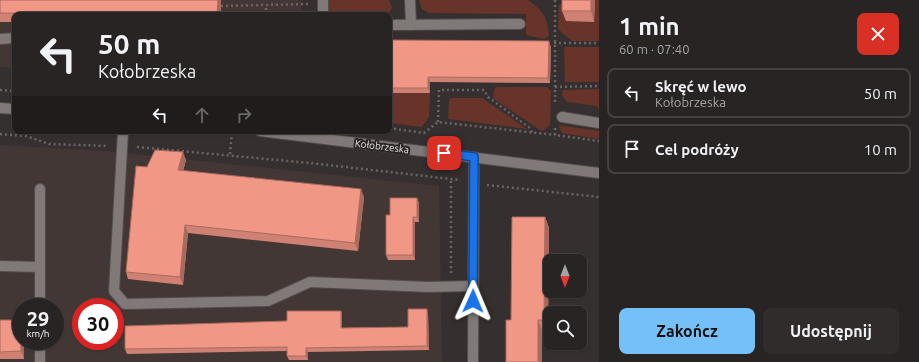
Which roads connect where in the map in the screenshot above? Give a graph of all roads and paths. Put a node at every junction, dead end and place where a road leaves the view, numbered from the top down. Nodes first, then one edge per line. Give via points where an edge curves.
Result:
1 (410, 0) edge
2 (554, 0) edge
3 (323, 2) edge
4 (266, 5) junction
5 (220, 6) dead end
6 (266, 12) edge
7 (520, 24) dead end
8 (392, 25) edge
9 (410, 25) junction
10 (12, 38) edge
11 (0, 39) edge
12 (554, 43) junction
13 (599, 43) edge
14 (555, 58) dead end
15 (599, 86) edge
16 (555, 87) dead end
17 (0, 90) edge
18 (12, 91) edge
19 (0, 108) edge
20 (12, 109) edge
21 (562, 117) dead end
22 (438, 122) junction
23 (599, 123) edge
24 (392, 128) edge
25 (532, 132) junction
26 (0, 134) edge
27 (123, 134) edge
28 (232, 134) edge
29 (306, 134) edge
30 (322, 135) edge
31 (554, 135) dead end
32 (122, 146) junction
33 (230, 154) junction
34 (474, 157) junction
35 (599, 173) edge
36 (451, 179) junction
37 (474, 183) junction
38 (40, 189) dead end
39 (599, 197) edge
40 (0, 266) edge
41 (40, 267) junction
42 (451, 286) junction
43 (474, 286) junction
44 (40, 298) edge
45 (40, 350) edge
46 (40, 362) edge
47 (472, 362) edge

1 - 9 street
2 - 12 path
3 - 4 path
4 - 5 path
4 - 6 path
7 - 9 street
8 - 9 street
10 - 11 street
12 - 13 path
12 - 14 path
15 - 16 path
17 - 18 path
19 - 20 street
21 - 23 street
22 - 24 path via 424,133
22 - 25 path
22 - 25 path via 439,90 484,90 488,97
25 - 31 path
26 - 32 path via 26,136 49,144
27 - 32 street
28 - 33 path
29 - 30 street, Kołobrzeska
30 - 34 street, Kołobrzeska
32 - 33 path
32 - 42 street via 114,291 125,304 268,301 310,282
33 - 36 path
34 - 35 street, Kołobrzeska
34 - 37 street
36 - 37 path
36 - 42 path
37 - 39 path
37 - 43 street
38 - 41 street
40 - 41 street
41 - 44 street
42 - 43 street
43 - 47 street
45 - 46 street

